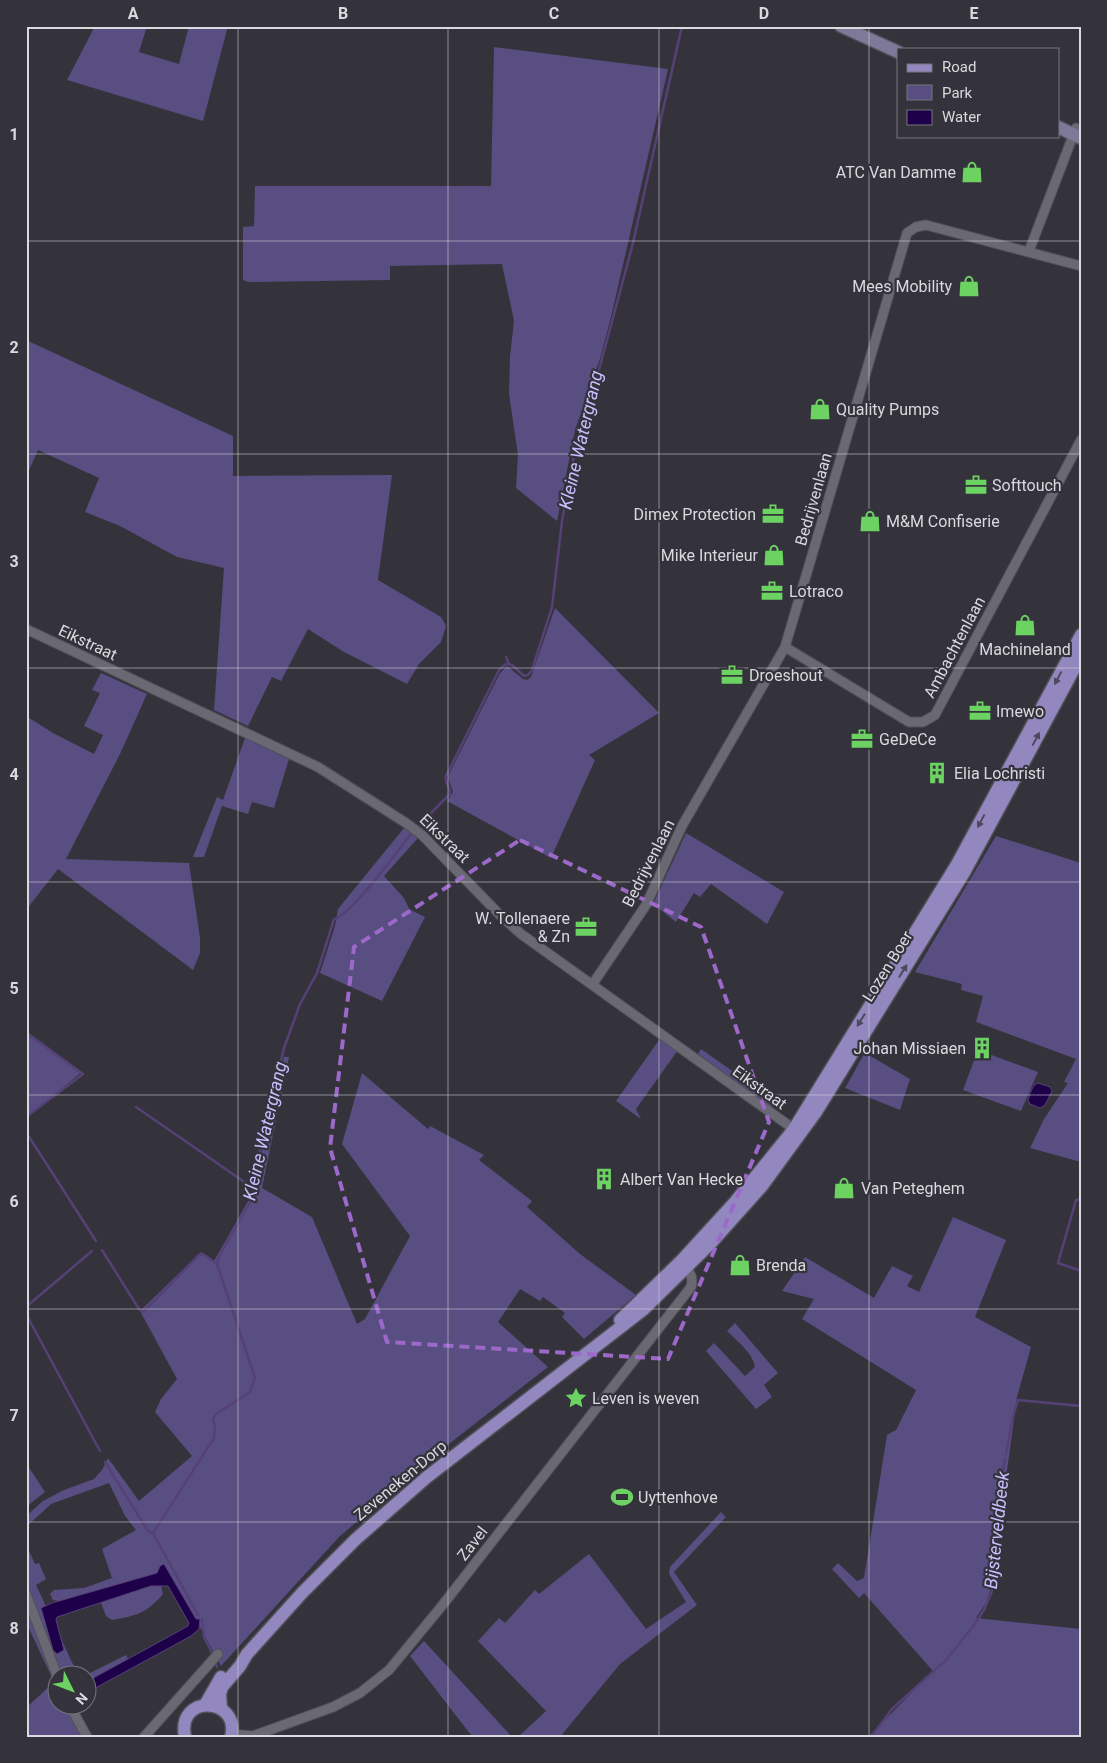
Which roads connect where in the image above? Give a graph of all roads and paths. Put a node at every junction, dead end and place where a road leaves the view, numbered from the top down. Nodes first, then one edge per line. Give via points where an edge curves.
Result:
1 (842, 26) edge
2 (858, 26) edge
3 (905, 48) edge
4 (897, 52) edge
5 (1060, 120) edge
6 (1060, 128) edge
7 (1078, 133) edge
8 (1029, 251) junction
9 (1081, 266) edge
10 (1081, 440) edge
11 (26, 629) edge
12 (1081, 635) edge
13 (785, 647) junction
14 (1081, 656) edge
15 (592, 985) junction
16 (797, 1132) junction
17 (684, 1265) junction
18 (671, 1278) junction
19 (684, 1295) junction
20 (26, 1594) edge
21 (218, 1654) dead end
22 (247, 1654) junction
23 (53, 1666) edge
24 (205, 1705) junction
25 (222, 1709) junction
26 (75, 1716) edge
27 (182, 1735) edge
28 (231, 1735) edge
29 (87, 1737) edge
30 (144, 1737) edge

1 - 4 main road
2 - 3 main road
5 - 7 main road
6 - 7 main road
7 - 8 street
8 - 9 street
8 - 13 street, Bedrijvenlaan via 926,225 907,233
10 - 13 street, Ambachtenlaan via 935,715 923,722 909,722
11 - 15 street, Eikstraat via 318,767 406,822 422,834 501,916
12 -> 16 main road, Lozen Boer via 956,866
13 - 15 street, Bedrijvenlaan via 682,826 646,905
16 -> 14 main road, Lozen Boer via 965,871
15 - 16 street, Eikstraat
16 - 17 main road, Zeveneken-Dorp
17 - 18 main road, Zeveneken-Dorp
17 - 19 street, Zavel via 692,1280
18 - 19 street
18 - 22 main road, Zeveneken-Dorp via 600,1337 591,1350 426,1477 382,1515 323,1572
19 - 28 street, Zavel via 390,1670 360,1693 333,1707 253,1736
20 - 23 street
21 - 30 street
22 - 24 main road, Zeveneken-Dorp via 237,1659 218,1680
22 - 25 main road, Zeveneken-Dorp via 222,1687
24 - 25 main road
24 - 27 main road, Zeveneken-Dorp via 189,1713
25 - 28 main road, Zeveneken-Dorp via 229,1717
26 - 29 street

